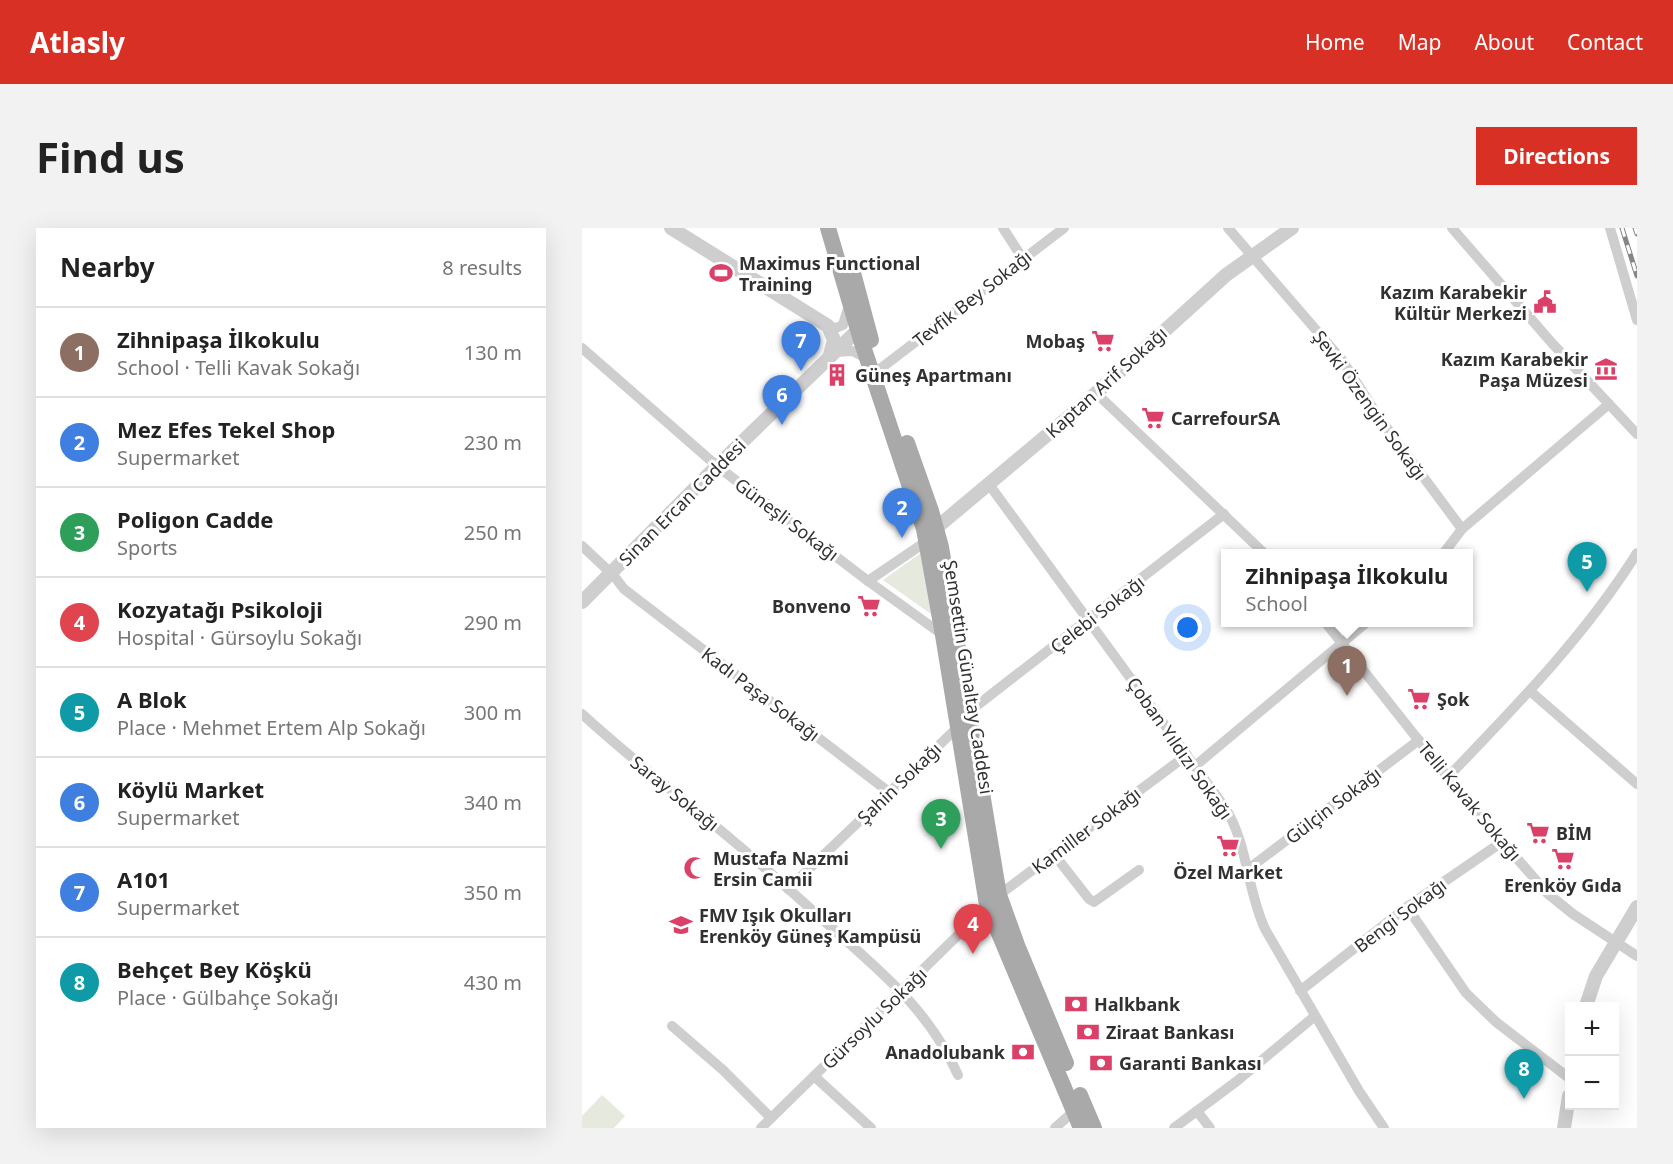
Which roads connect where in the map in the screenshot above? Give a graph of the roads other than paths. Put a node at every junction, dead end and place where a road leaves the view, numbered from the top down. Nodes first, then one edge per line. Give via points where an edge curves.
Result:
1 (671, 228) edge
2 (828, 228) edge
3 (840, 228) edge
4 (1003, 228) edge
5 (1064, 228) edge
6 (1228, 228) edge
7 (1292, 228) edge
8 (1452, 228) edge
9 (1610, 228) edge
10 (1251, 256) junction
11 (1023, 259) junction
12 (848, 296) junction
13 (865, 311) junction
14 (1637, 320) edge
15 (828, 326) junction
16 (858, 330) junction
17 (582, 348) edge
18 (832, 354) junction
19 (866, 358) junction
20 (880, 369) junction
21 (1096, 393) junction
22 (1609, 404) junction
23 (1637, 434) edge
24 (717, 466) junction
25 (988, 483) junction
26 (1224, 514) junction
27 (936, 527) junction
28 (1462, 530) junction
29 (927, 541) junction
30 (582, 546) edge
31 (1260, 549) edge
32 (1447, 549) edge
33 (1637, 553) edge
34 (611, 572) junction
35 (868, 581) junction
36 (582, 602) edge
37 (1089, 620) junction
38 (1329, 627) edge
39 (1361, 627) edge
40 (943, 635) junction
41 (1342, 644) junction
42 (1530, 691) junction
43 (961, 708) junction
44 (582, 714) edge
45 (958, 727) junction
46 (1419, 740) junction
47 (1187, 755) junction
48 (1195, 766) junction
49 (1448, 777) junction
50 (1637, 784) edge
51 (889, 792) junction
52 (1502, 842) junction
53 (1053, 853) junction
54 (1139, 870) dead end
55 (1247, 870) junction
56 (788, 889) junction
57 (999, 895) junction
58 (1637, 906) edge
59 (987, 907) junction
60 (1407, 908) junction
61 (1615, 941) junction
62 (1637, 956) edge
63 (1300, 991) junction
64 (902, 992) junction
65 (1587, 1002) edge
66 (1315, 1016) junction
67 (672, 1026) dead end
68 (958, 1075) dead end
69 (1565, 1075) edge
70 (814, 1076) junction
71 (1567, 1110) edge
72 (1074, 1111) junction
73 (1197, 1111) junction
74 (771, 1118) junction
75 (761, 1128) edge
76 (871, 1128) edge
77 (1055, 1128) edge
78 (1081, 1128) edge
79 (1094, 1128) edge
80 (1174, 1128) edge
81 (1210, 1128) edge
82 (1384, 1128) edge
83 (1564, 1128) edge

1 - 15 street
2 - 12 main road, Şemsettin Günaltay Caddesi
3 - 13 main road, Şemsettin Günaltay Caddesi
4 - 11 street
5 - 11 street, Tevfik Bey Sokağı
6 - 10 street, Şevki Özengin Sokağı
7 - 10 street, Kaptan Arif Sokağı
8 - 22 street
9 - 14 street
10 - 21 street, Kaptan Arif Sokağı
10 - 28 street, Şevki Özengin Sokağı via 1342,360
11 - 20 street, Tevfik Bey Sokağı
12 - 15 street via 844,324
12 - 16 main road, Şemsettin Günaltay Caddesi
13 - 16 street, Sinan Ercan Caddesi via 864,323
13 - 20 main road, Şemsettin Günaltay Caddesi
15 - 18 street via 834,340
16 - 18 street, Sinan Ercan Caddesi
16 - 19 main road, Şemsettin Günaltay Caddesi
17 - 24 street, Güneşli Sokağı
18 - 19 street via 849,350
18 - 24 street, Sinan Ercan Caddesi
19 - 29 main road, Şemsettin Günaltay Caddesi
20 - 27 main road, Şemsettin Günaltay Caddesi
21 - 25 street, Kaptan Arif Sokağı
21 - 26 street
22 - 23 street
22 - 28 street
24 - 34 street, Sinan Ercan Caddesi
24 - 35 street, Güneşli Sokağı
25 - 27 street, Kaptan Arif Sokağı
25 - 37 street, Çoban Yıldızı Sokağı
26 - 31 street
26 - 37 street, Çelebi Sokağı
27 - 29 street, Kaptan Arif Sokağı
27 - 43 main road, Şemsettin Günaltay Caddesi
28 - 32 street
29 - 35 street
29 - 40 main road, Şemsettin Günaltay Caddesi
30 - 34 street, Kadı Paşa Sokağı
33 - 42 street via 1608,597
34 - 36 street, Sinan Ercan Caddesi
34 - 51 street, Kadı Paşa Sokağı via 633,596
35 - 40 street, Güneşli Sokağı
37 - 43 street, Çelebi Sokağı
37 - 47 street, Çoban Yıldızı Sokağı
38 - 41 street, Telli Kavak Sokağı
39 - 41 street
40 - 43 main road, Şemsettin Günaltay Caddesi
41 - 46 street, Telli Kavak Sokağı
41 - 48 street
42 - 49 street
42 - 50 street
43 - 45 main road, Şemsettin Günaltay Caddesi
43 - 57 main road, Şemsettin Günaltay Caddesi
44 - 56 street, Saray Sokağı
45 - 51 street, Şahin Sokağı
45 - 59 main road, Şemsettin Günaltay Caddesi
46 - 49 street, Telli Kavak Sokağı
46 - 55 street, Gülçin Sokağı
47 - 48 street, Çoban Yıldızı Sokağı
47 - 53 street, Kamiller Sokağı
48 - 55 street, Çoban Yıldızı Sokağı via 1230,816
49 - 52 street, Telli Kavak Sokağı
51 - 56 street, Şahin Sokağı
52 - 60 street, Bengi Sokağı
52 - 61 street, Telli Kavak Sokağı via 1554,899
53 - 54 street via 1093,902
53 - 57 street, Kamiller Sokağı
55 - 63 street, Çoban Yıldızı Sokağı via 1262,922
56 - 64 street, Saray Sokağı
57 - 59 street, Kamiller Sokağı
57 - 79 main road, Şemsettin Günaltay Caddesi
58 - 61 street
59 - 64 street, Gürsoylu Sokağı
59 - 72 main road, Şemsettin Günaltay Caddesi
60 - 63 street, Bengi Sokağı
60 - 69 street via 1466,993 1496,1022
61 - 62 street, Telli Kavak Sokağı
61 - 65 street
63 - 66 street, Çoban Yıldızı Sokağı
64 - 68 street, Saray Sokağı via 931,1025
64 - 70 street, Gürsoylu Sokağı
66 - 73 street
66 - 82 street, Çoban Yıldızı Sokağı
67 - 74 street
70 - 74 street, Gürsoylu Sokağı
70 - 76 street
71 - 83 street
72 - 77 street
72 - 78 main road, Şemsettin Günaltay Caddesi
73 - 80 street
73 - 81 street
74 - 75 street, Gürsoylu Sokağı

